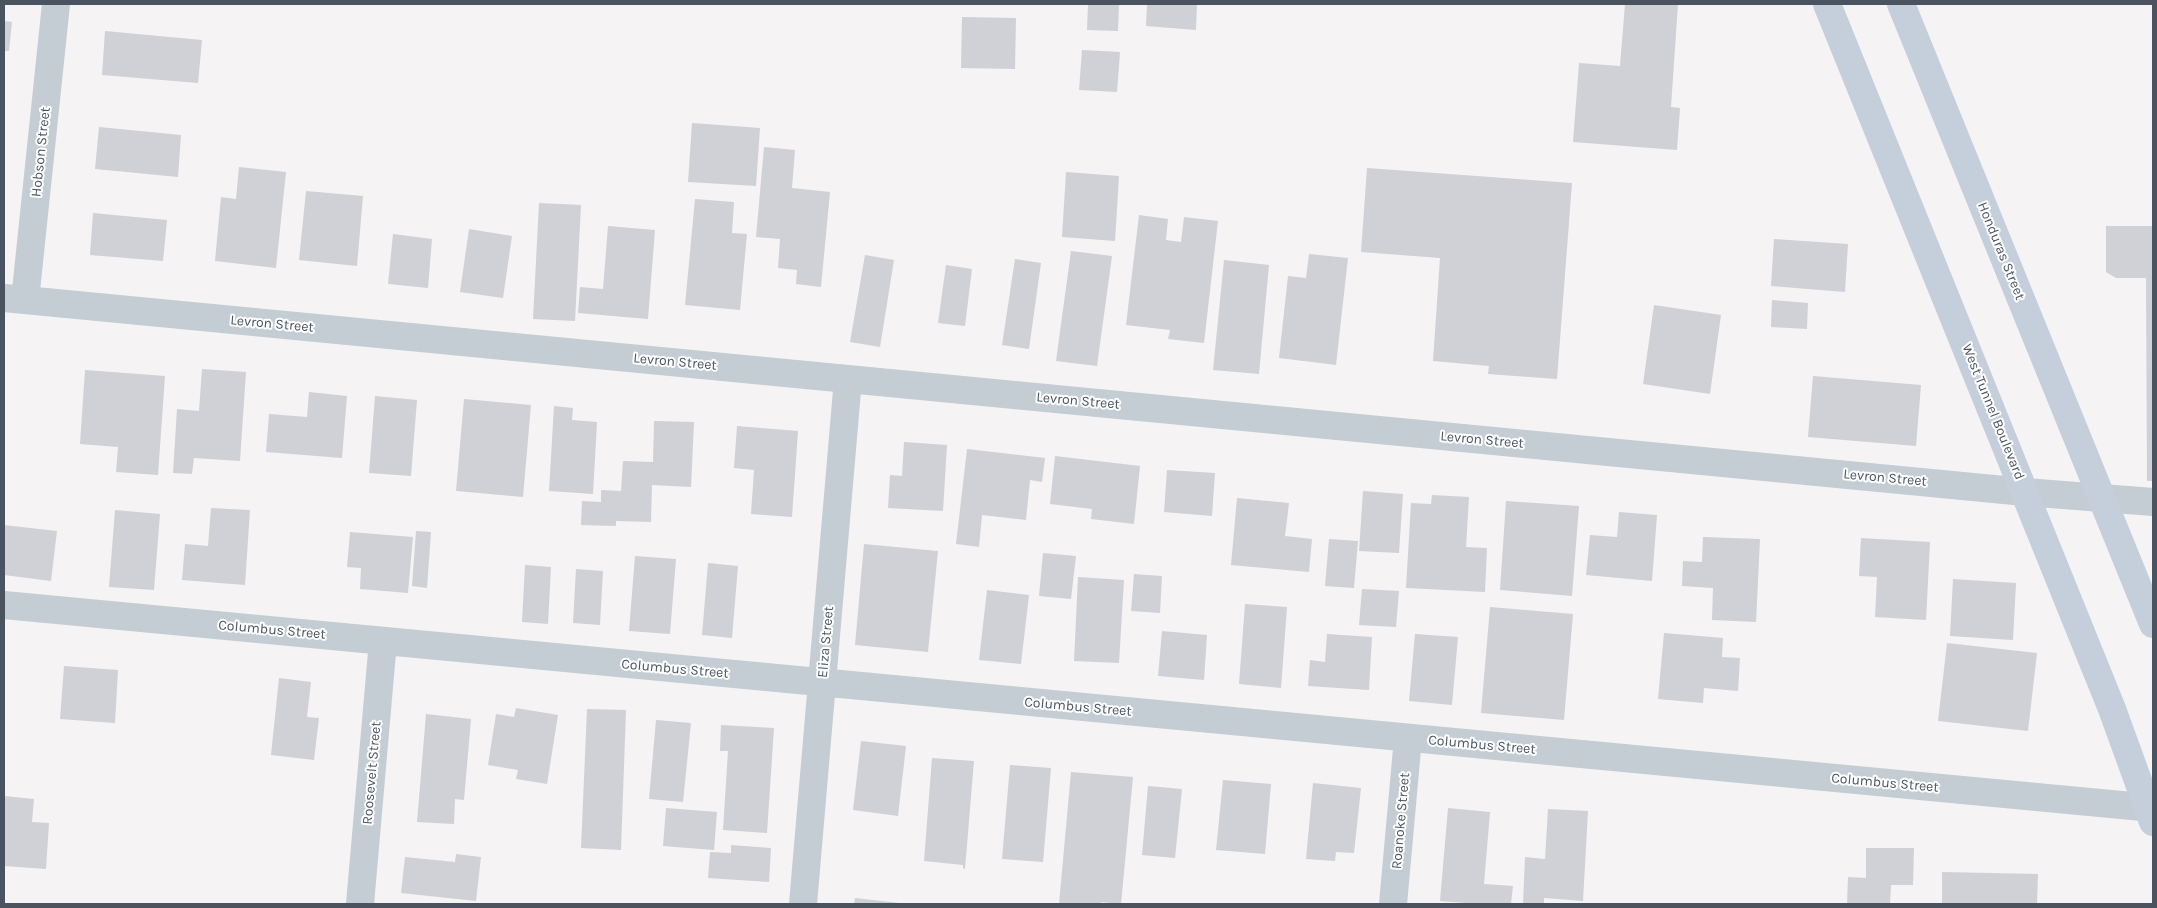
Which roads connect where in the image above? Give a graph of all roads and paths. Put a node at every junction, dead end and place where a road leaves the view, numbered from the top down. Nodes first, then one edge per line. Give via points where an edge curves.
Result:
1 (56, 4) edge
2 (1827, 4) edge
3 (1901, 4) edge
4 (14, 299) edge
5 (848, 379) junction
6 (2025, 492) junction
7 (2101, 497) junction
8 (2153, 502) edge
9 (4, 605) edge
10 (2153, 624) edge
11 (384, 641) junction
12 (822, 682) junction
13 (1408, 738) junction
14 (2152, 813) edge
15 (360, 904) edge
16 (803, 904) edge
17 (1393, 904) edge

1 - 4 street, Hobson Street
2 - 6 main road, West Tunnel Boulevard
3 - 7 main road, Honduras Street
4 - 5 street, Levron Street
5 - 6 street, Levron Street
5 - 12 street, Eliza Street
6 - 7 street, Levron Street
6 - 14 main road, West Tunnel Boulevard
7 - 8 street, Levron Street
7 - 10 main road
9 - 11 street, Columbus Street
11 - 12 street, Columbus Street
11 - 15 street, Roosevelt Street
12 - 13 street, Columbus Street
12 - 16 street, Eliza Street
13 - 14 street, Columbus Street
13 - 17 street, Roanoke Street

